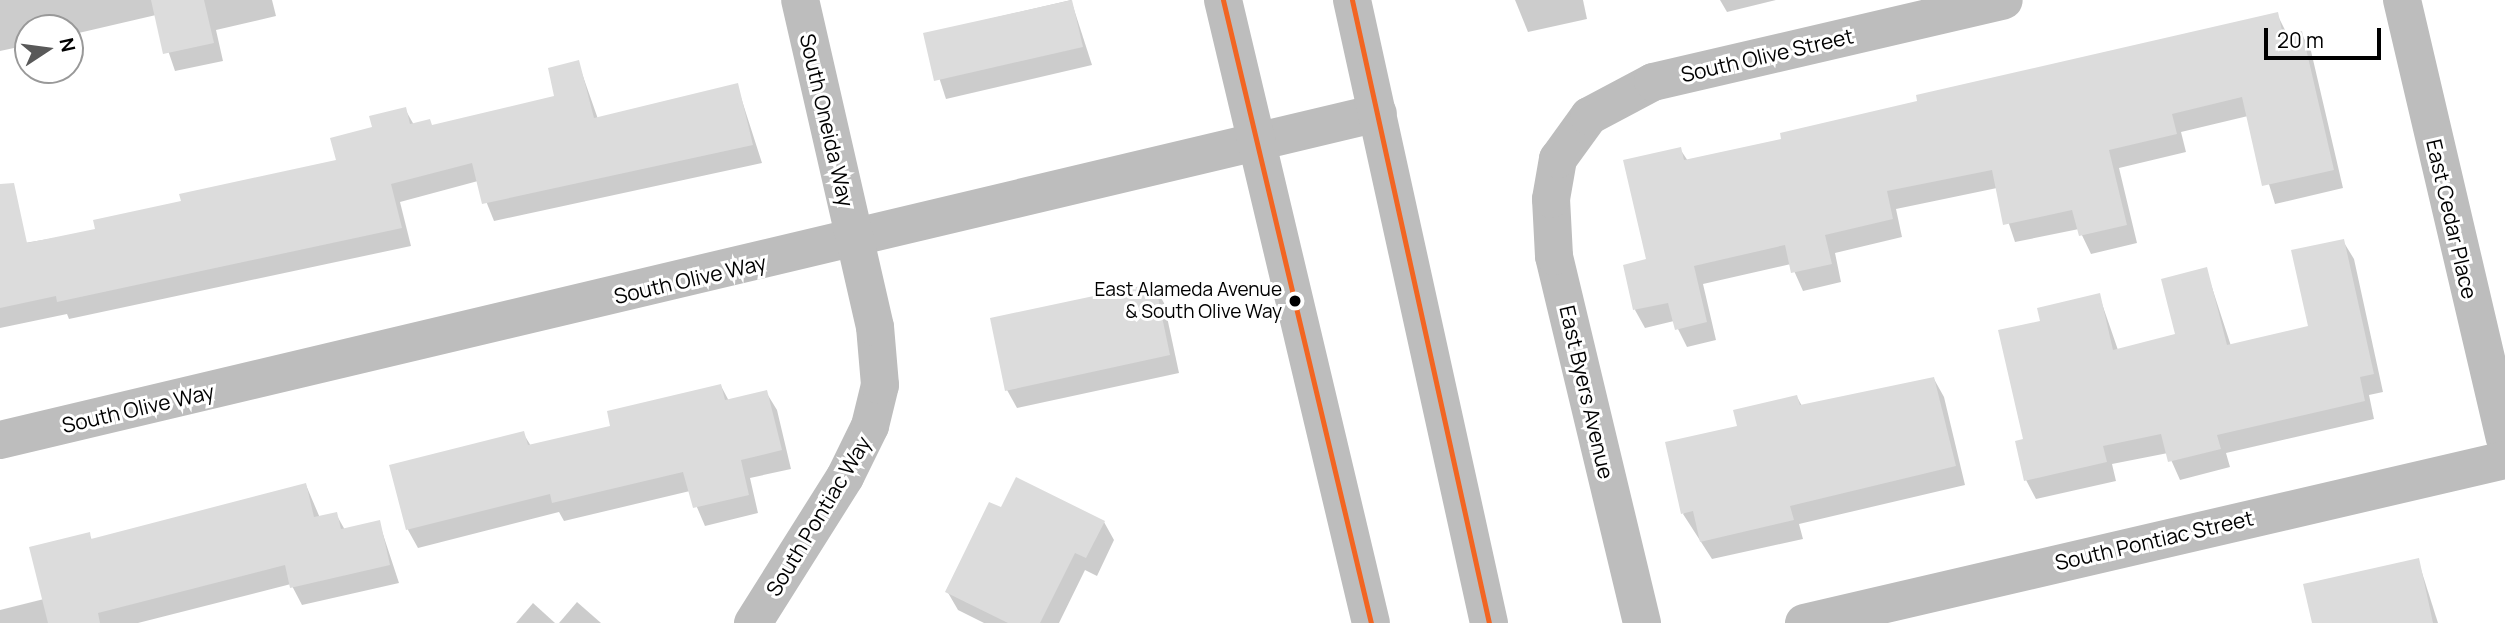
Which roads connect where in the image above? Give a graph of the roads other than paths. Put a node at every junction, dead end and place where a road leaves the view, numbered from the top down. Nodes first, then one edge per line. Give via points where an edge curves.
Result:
1 (800, 0) edge
2 (1223, 0) edge
3 (1352, 0) edge
4 (2004, 0) edge
5 (2402, 0) edge
6 (1378, 113) junction
7 (1256, 142) junction
8 (1558, 159) joint
9 (855, 240) junction
10 (2505, 438) edge
11 (0, 440) edge
12 (2505, 460) edge
13 (753, 623) edge
14 (1371, 623) edge
15 (1489, 623) edge
16 (1642, 623) edge
17 (1804, 623) edge

1 - 9 street, South Oneida Way
2 - 7 street
3 - 6 street
4 - 8 street, South Olive Street via 1653,82 1615,97 1589,116
5 - 10 street, East Cedar Place
6 - 7 street, South Olive Way
6 - 15 street
7 - 9 street, South Olive Way
7 - 14 street
8 - 16 street, East Byers Avenue via 1551,199 1554,256
9 - 11 street, South Olive Way
9 - 13 street, South Pontiac Way via 878,350 876,409 845,477
12 - 17 street, South Pontiac Street

